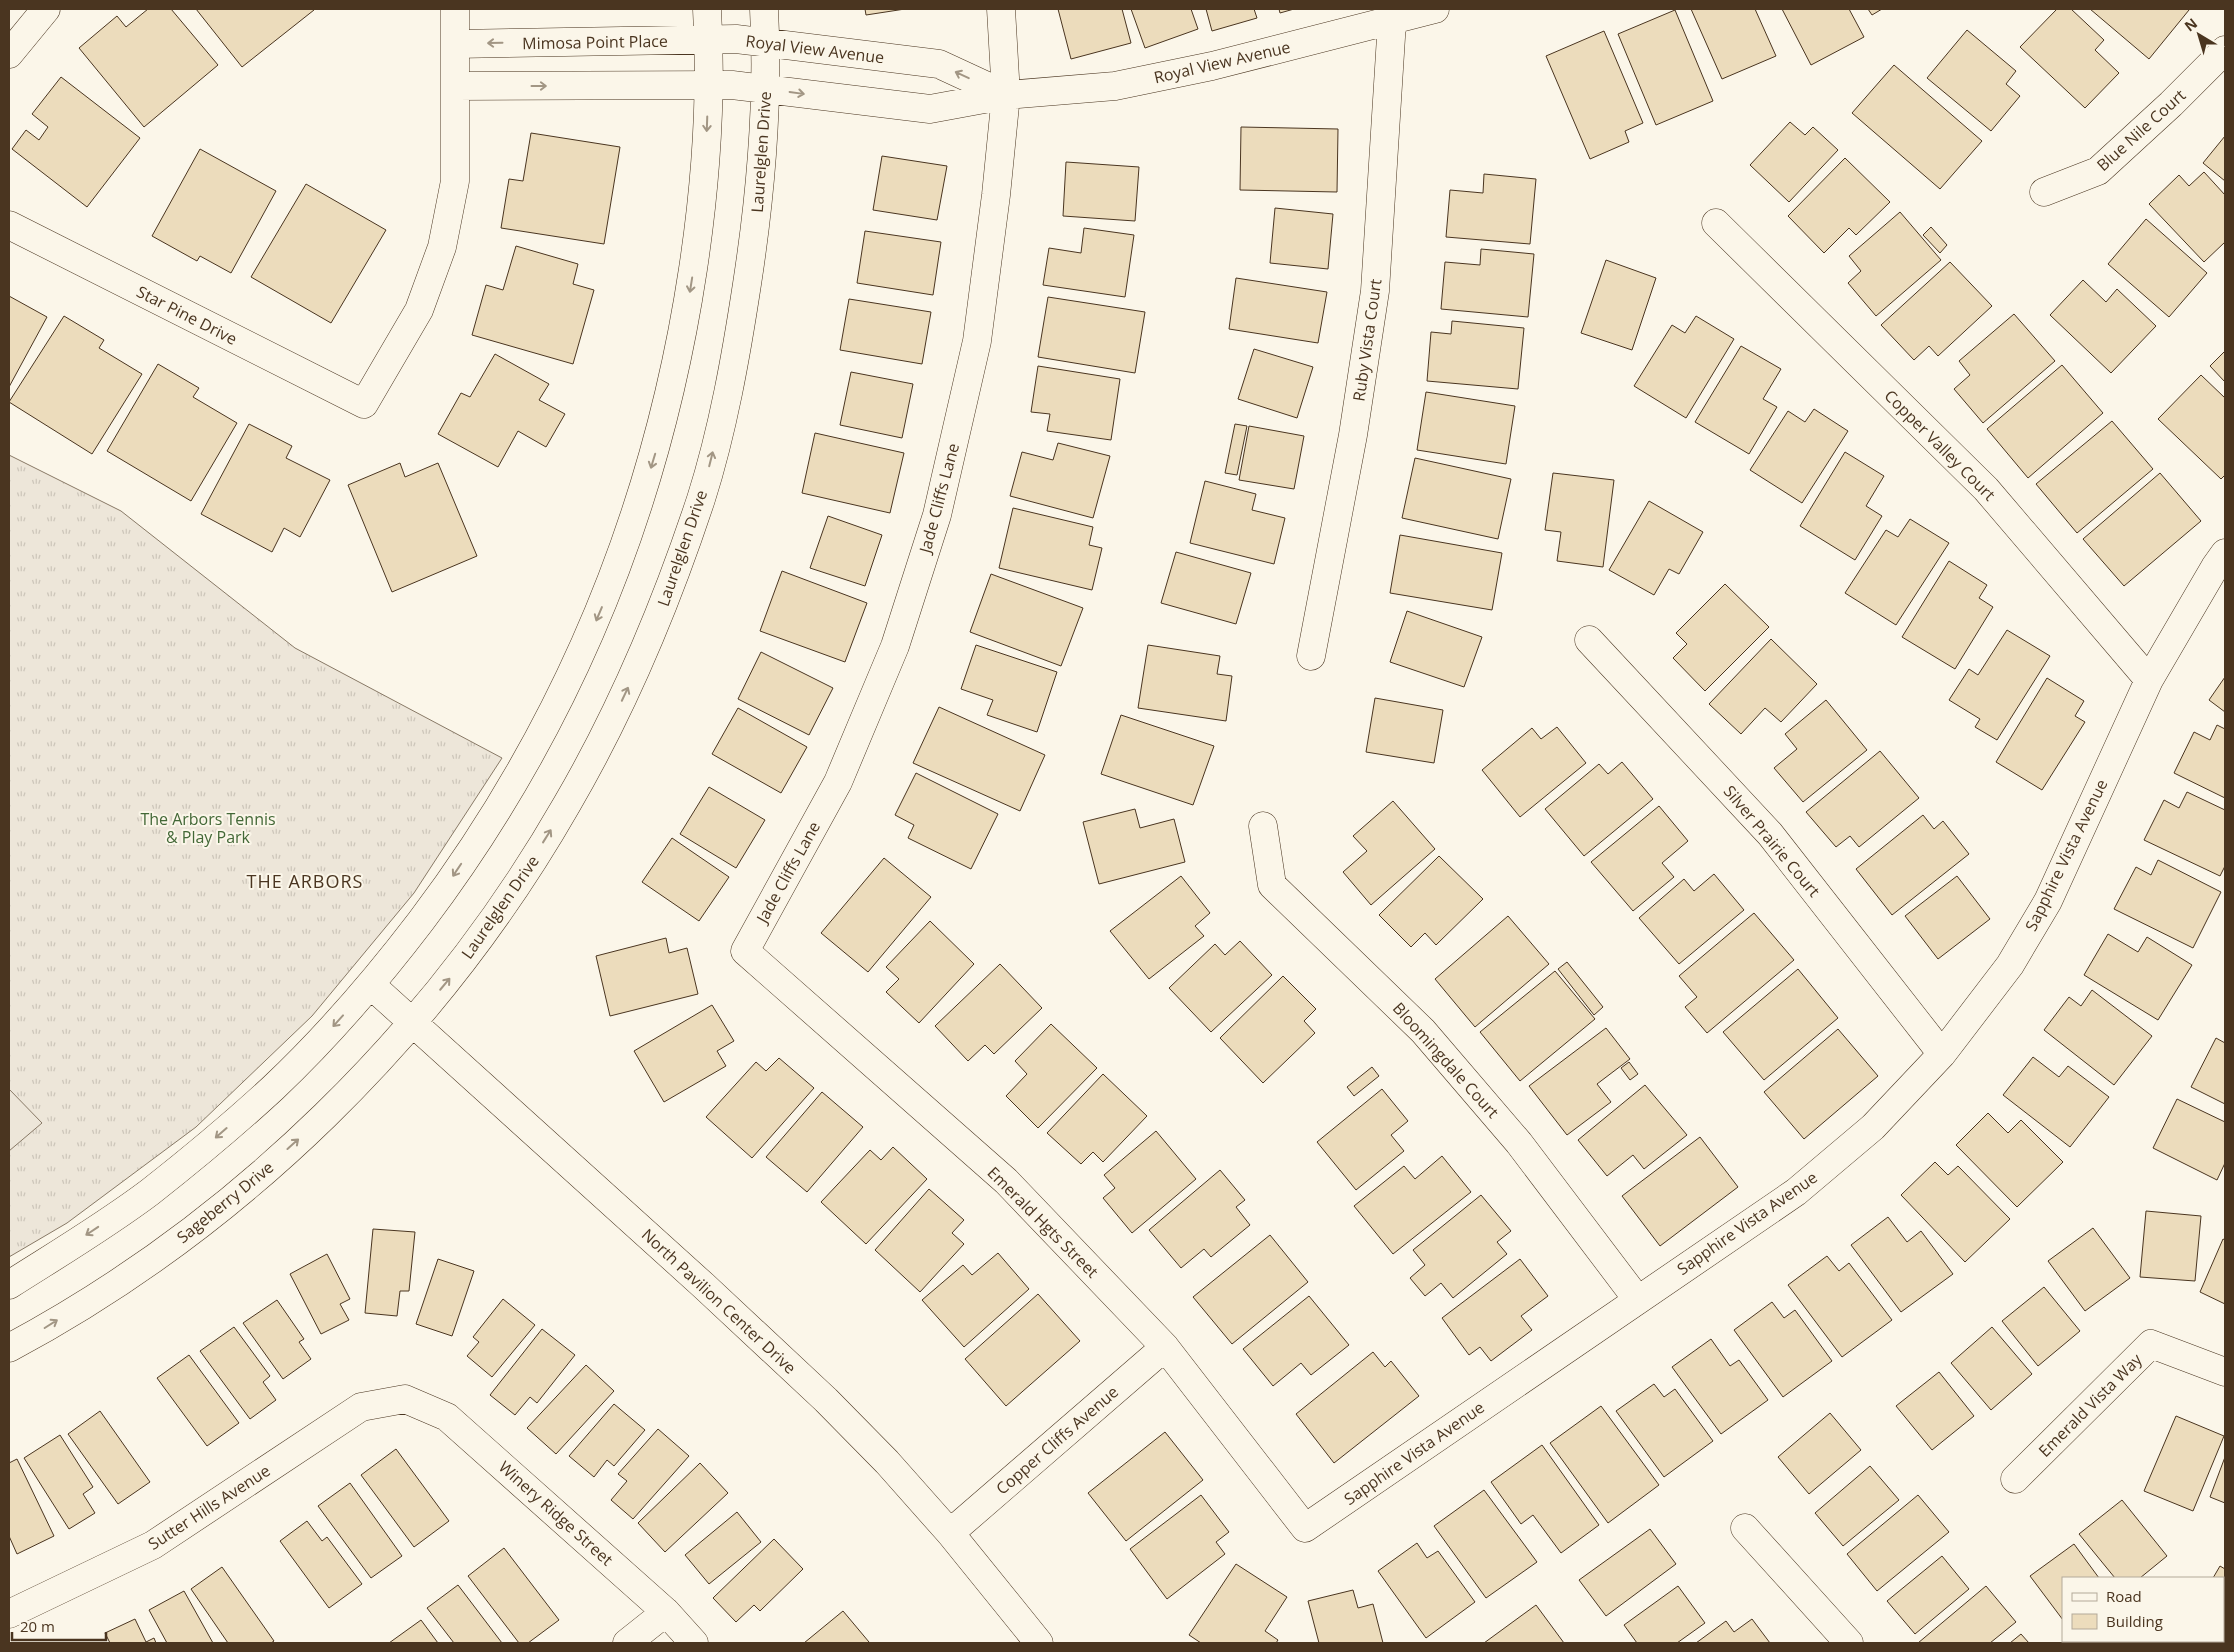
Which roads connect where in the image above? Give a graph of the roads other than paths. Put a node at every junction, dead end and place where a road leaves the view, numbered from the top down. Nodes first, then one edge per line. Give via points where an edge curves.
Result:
1 (46, 9) edge
2 (455, 9) edge
3 (707, 9) edge
4 (764, 9) edge
5 (1001, 9) edge
6 (1435, 9) edge
7 (1392, 20) junction
8 (736, 39) joint
9 (709, 40) junction
10 (766, 42) junction
11 (455, 44) junction
12 (2225, 50) edge
13 (9, 54) edge
14 (455, 86) junction
15 (720, 86) junction
16 (766, 89) junction
17 (1006, 96) junction
18 (2044, 192) dead end
19 (1716, 223) dead end
20 (9, 226) edge
21 (2225, 552) edge
22 (1589, 640) dead end
23 (1311, 656) dead end
24 (2149, 680) junction
25 (1262, 826) dead end
26 (745, 951) joint
27 (371, 984) junction
28 (413, 1021) junction
29 (1942, 1054) junction
30 (9, 1285) edge
31 (1637, 1299) junction
32 (1165, 1347) junction
33 (9, 1348) edge
34 (2225, 1372) edge
35 (405, 1399) joint
36 (2016, 1479) dead end
37 (1305, 1528) joint
38 (1745, 1528) dead end
39 (950, 1533) junction
40 (666, 1612) junction
41 (9, 1614) edge
42 (627, 1643) edge
43 (694, 1643) edge
44 (1039, 1643) edge
45 (1849, 1643) edge

1 - 13 street
2 - 11 street
3 - 9 street
4 - 10 street, Laurelglen Drive
5 - 17 street, Jade Cliffs Lane
6 - 7 street, Royal View Avenue
7 - 17 street, Royal View Avenue via 1212,66 1114,86
7 - 23 street, Ruby Vista Court via 1375,291 1353,435
8 - 9 street, Mimosa Point Place
8 - 10 street, Royal View Avenue
9 -> 11 street, Mimosa Point Place
9 - 15 street
10 - 16 street, Laurelglen Drive
17 -> 10 street, Royal View Avenue via 939,64
11 - 14 street
12 - 18 street, Blue Nile Court via 2098,171
14 -> 15 street
14 - 20 street, Star Pine Drive via 455,181 442,247 419,310 364,404
15 - 16 street, Royal View Avenue
15 -> 27 street via 688,305 672,386 654,458 628,538 566,687 526,764 442,893
16 -> 17 street, Royal View Avenue via 930,109
28 -> 16 street, Laurelglen Drive via 481,937 566,806 644,653 673,577 702,496 742,320 759,194
17 - 26 street, Jade Cliffs Lane via 977,342 937,515 895,646 838,782
19 - 24 street, Copper Valley Court via 1986,489
21 - 24 street, Sapphire Vista Avenue
22 - 29 street, Silver Prairie Court via 1770,834
24 - 29 street, Sapphire Vista Avenue via 2048,901 2010,965
25 - 31 street, Bloomingdale Court via 1272,885 1423,1031 1519,1143
26 - 32 street, Emerald Hgts Street via 1006,1181
27 - 28 street, North Pavilion Center Drive
27 -> 30 street via 274,1086 214,1140 148,1193
33 -> 28 street, Sageberry Drive via 122,1280 198,1227 320,1120
28 - 39 street, North Pavilion Center Drive via 826,1400
29 - 31 street, Sapphire Vista Avenue via 1873,1127 1796,1192
31 - 37 street, Sapphire Vista Avenue
32 - 37 street, Emerald Hgts Street
32 - 39 street, Copper Cliffs Avenue
34 - 36 street, Emerald Vista Way via 2151,1344
35 - 40 street, Winery Ridge Street via 447,1416
35 - 41 street, Sutter Hills Avenue via 362,1407 153,1545
38 - 45 street
39 - 44 street, North Pavilion Center Drive
40 - 42 street
40 - 43 street, Winery Ridge Street

